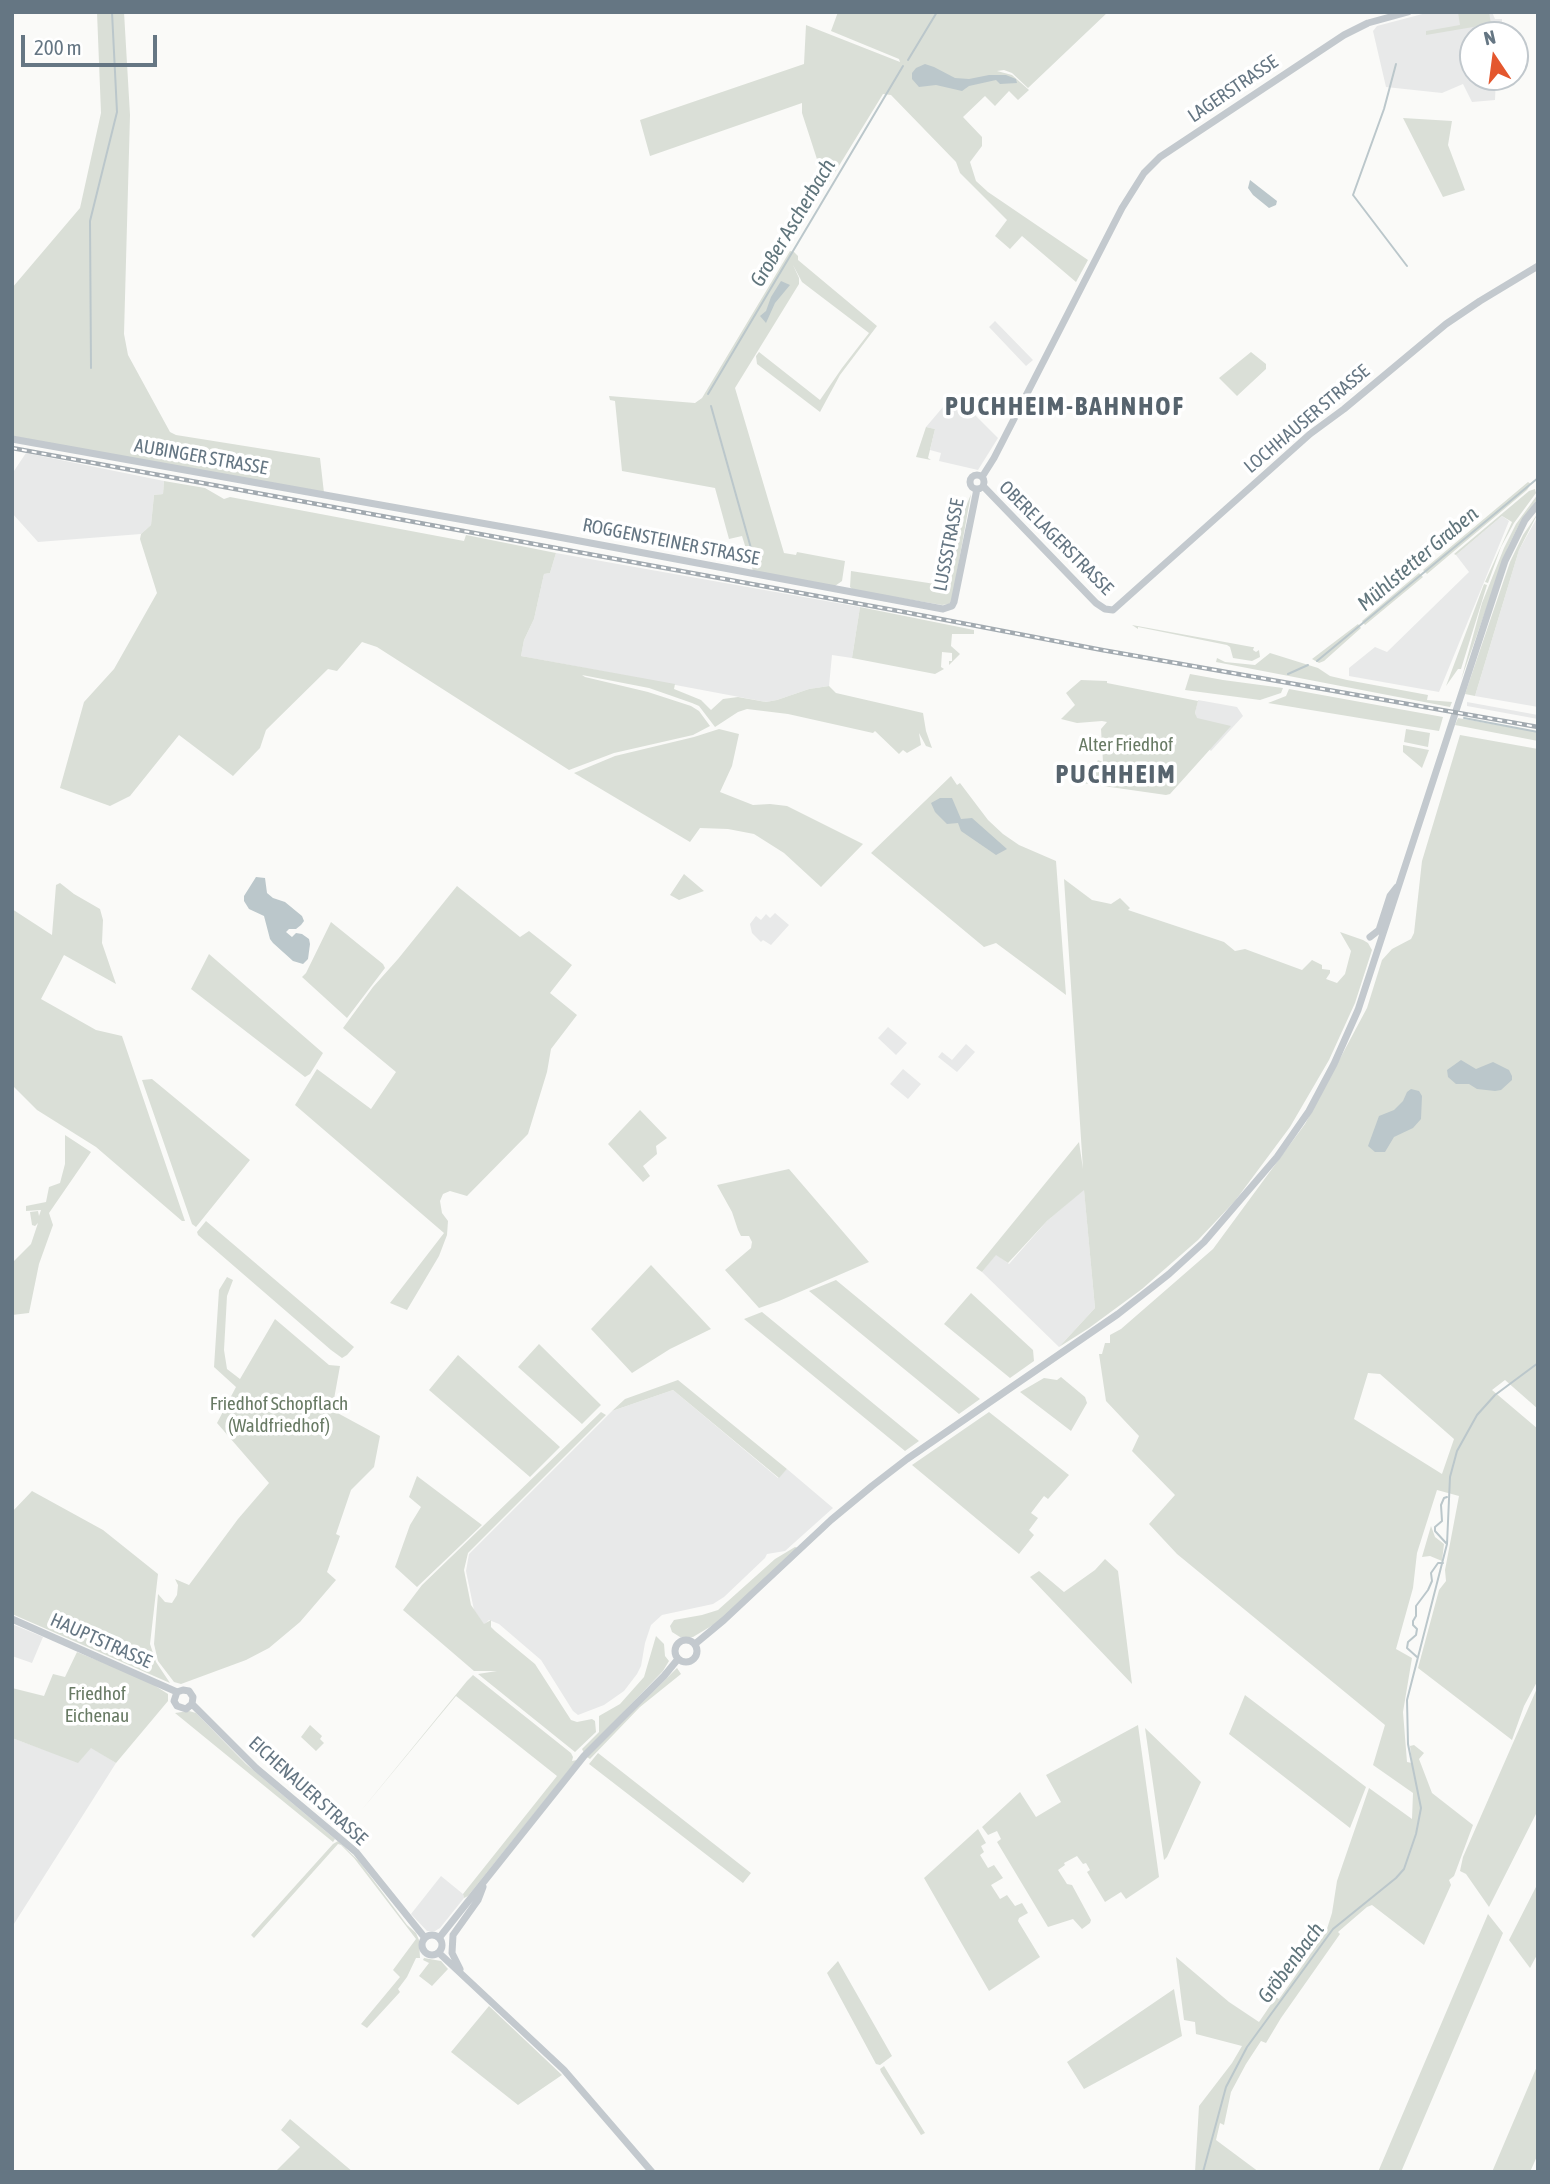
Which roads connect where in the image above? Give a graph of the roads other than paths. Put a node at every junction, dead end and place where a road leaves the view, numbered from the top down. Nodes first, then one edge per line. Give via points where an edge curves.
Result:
1 (1408, 12) edge
2 (1109, 233) joint
3 (1538, 266) edge
4 (12, 439) edge
5 (980, 484) junction
6 (1538, 504) edge
7 (384, 507) joint
8 (952, 606) joint
9 (1109, 610) joint
10 (1401, 881) junction
11 (1370, 937) dead end
12 (12, 1619) edge
13 (695, 1644) junction
14 (678, 1659) junction
15 (177, 1692) junction
16 (192, 1704) junction
17 (486, 1880) junction
18 (425, 1938) junction
19 (439, 1938) junction
20 (439, 1953) junction
21 (462, 1976) junction
22 (652, 2172) edge

1 - 2 street, LAGERSTRASSE via 1345,34 1160,157 1133,188
2 - 5 street, OBERE LAGERSTRASSE
3 - 9 street, LOCHHAUSER STRASSE via 1436,332 1296,446 1119,606
4 - 7 street, AUBINGER STRASSE
5 - 8 street, LUSSSTRASSE
5 - 9 street, OBERE LAGERSTRASSE via 1096,603
6 - 10 street via 1525,520 1506,561
7 - 8 street, ROGGENSTEINER STRASSE via 943,609
10 - 11 street via 1379,930
10 - 13 street via 1358,1010 1309,1111 1277,1157 1204,1242 1118,1314 872,1486
12 - 15 street, HAUPTSTRASSE
13 - 14 street via 695,1658
13 - 14 street via 687,1640 678,1643
14 - 17 street via 584,1756
15 - 16 street via 189,1691
15 - 16 street via 177,1706 186,1709
16 - 18 street, EICHENAUER STRASSE via 256,1768 356,1852
17 - 19 street
17 - 21 street via 453,1935 452,1953
18 - 19 street
18 - 20 street via 424,1952
19 - 20 street
20 - 21 street
21 - 22 street via 564,2070

